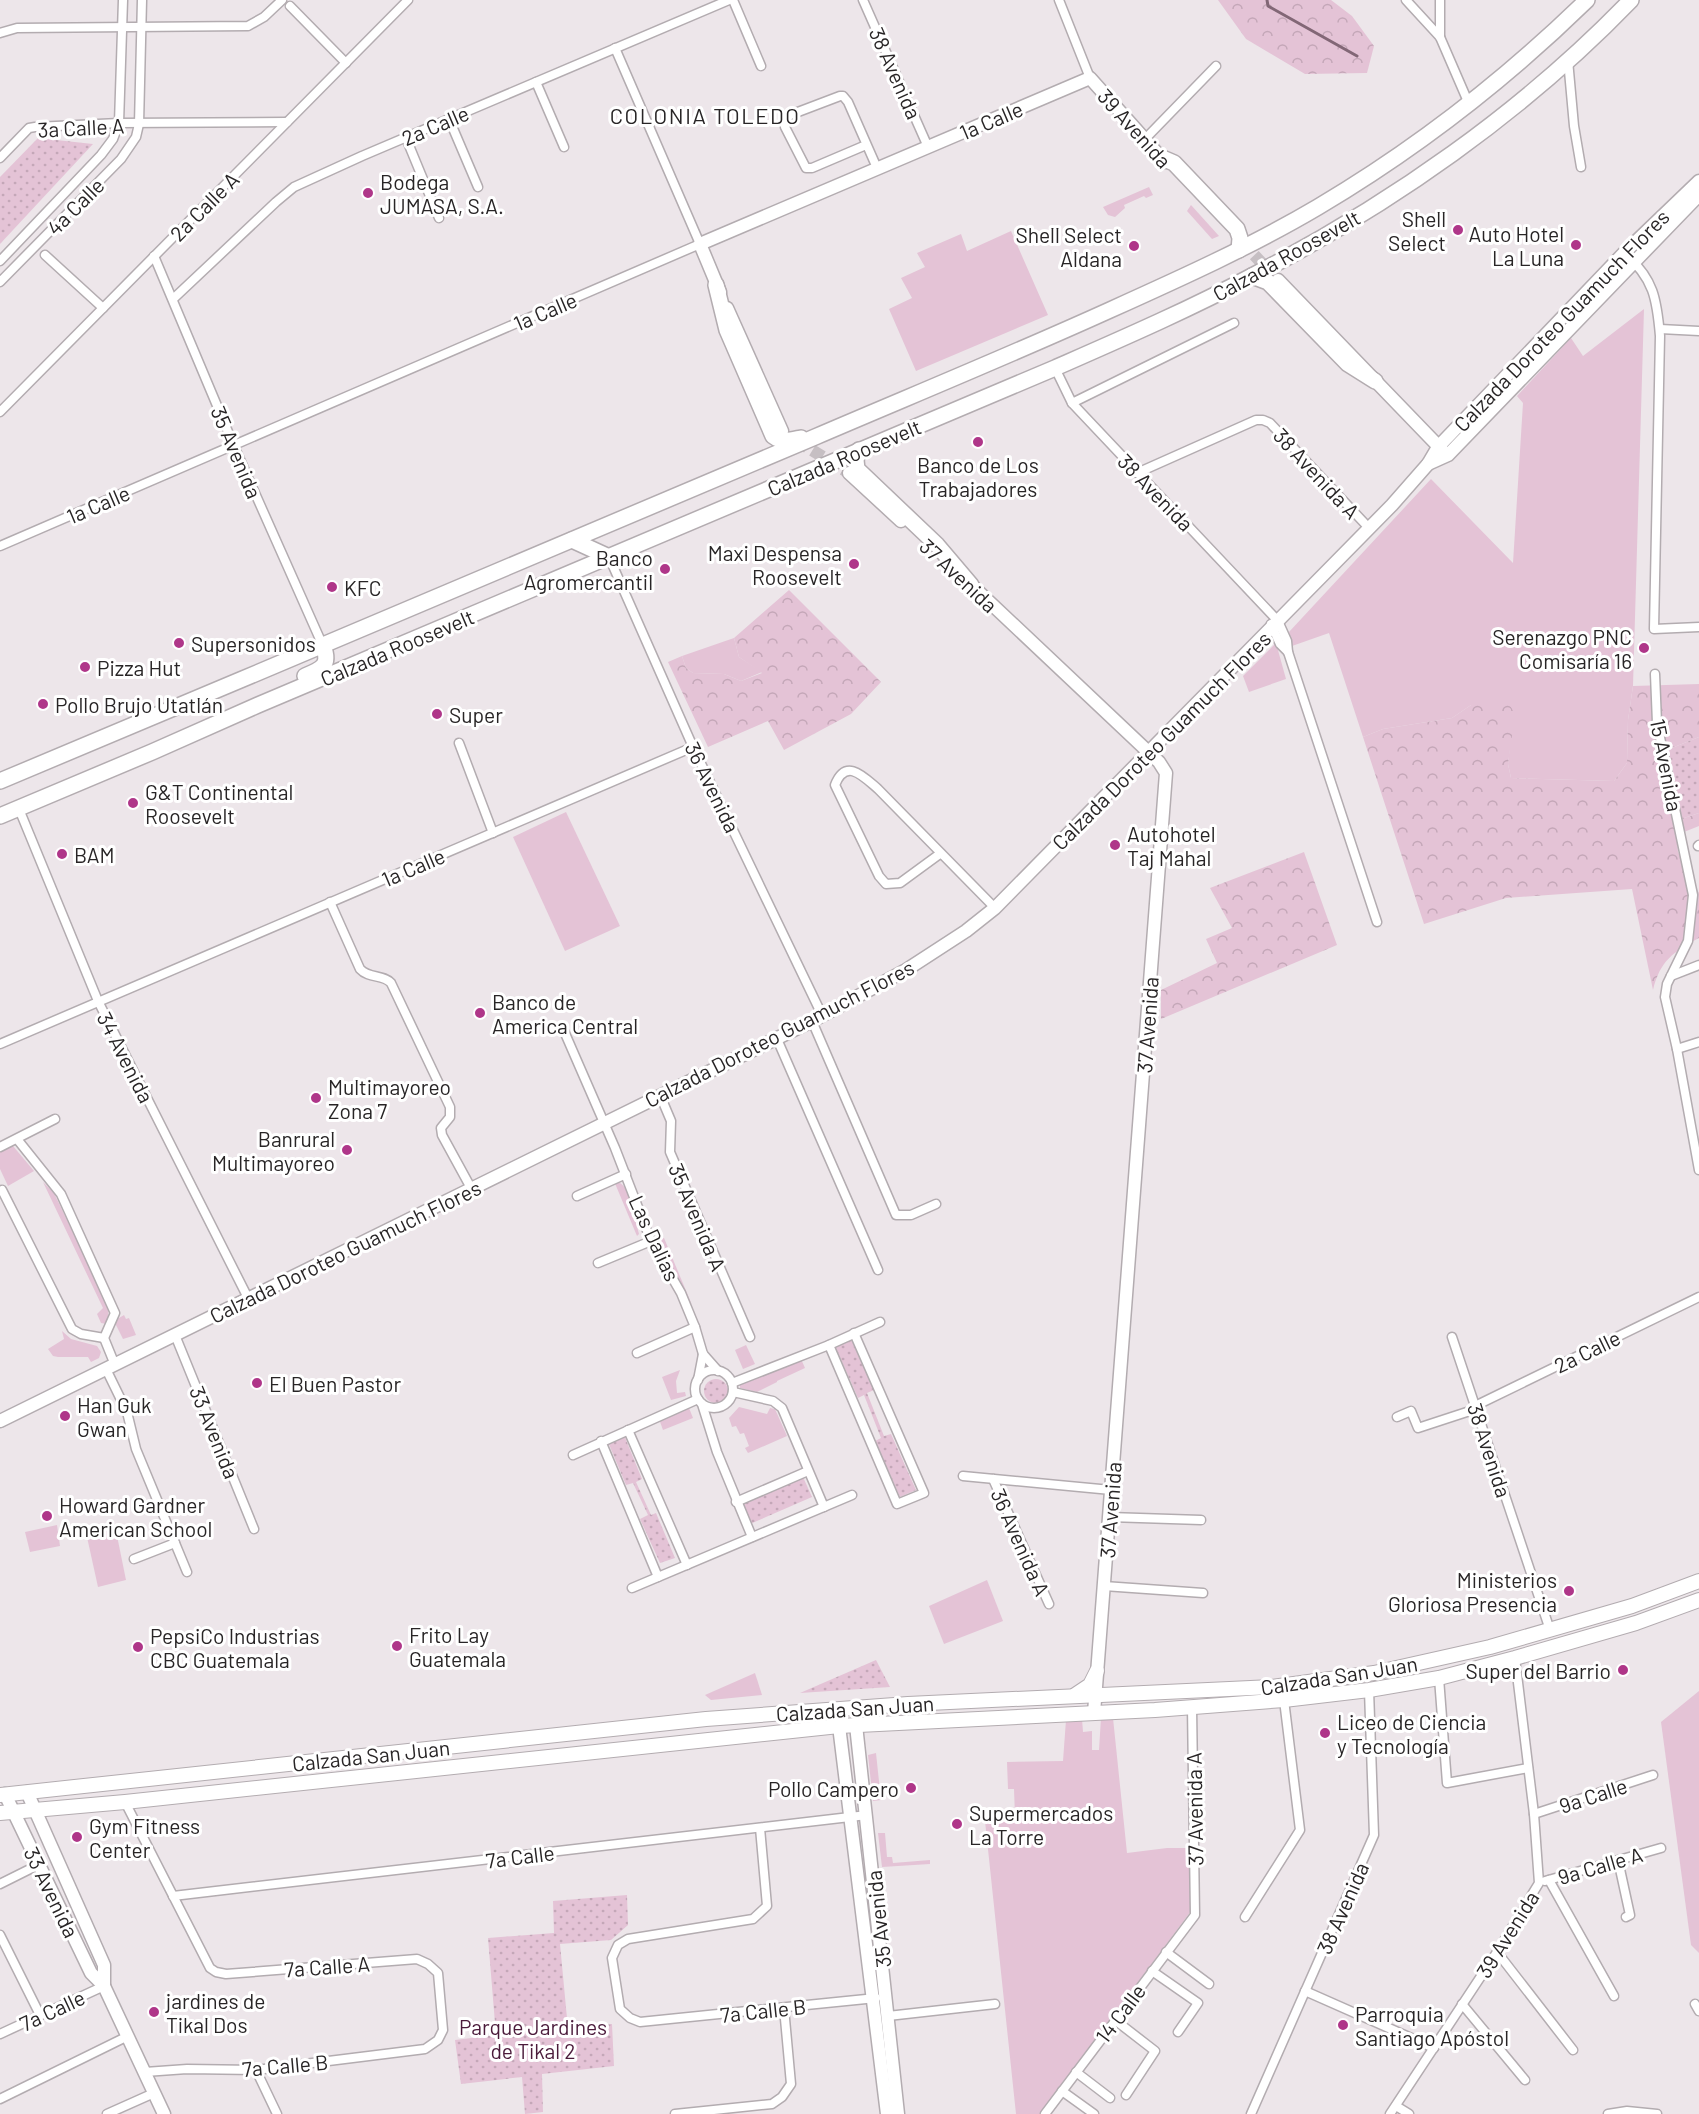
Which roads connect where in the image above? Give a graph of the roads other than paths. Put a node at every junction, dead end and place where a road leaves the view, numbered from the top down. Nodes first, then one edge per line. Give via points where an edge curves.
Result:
1 (123, 0) edge
2 (142, 0) edge
3 (282, 0) edge
4 (408, 0) edge
5 (731, 0) edge
6 (863, 0) edge
7 (1059, 0) edge
8 (1406, 0) edge
9 (1440, 0) edge
10 (1579, 0) edge
11 (1587, 0) edge
12 (1631, 0) edge
13 (290, 6) dead end
14 (122, 27) junction
15 (140, 27) junction
16 (1557, 29) junction
17 (1, 32) edge
18 (1440, 37) junction
19 (615, 48) junction
20 (1568, 59) junction
21 (346, 63) junction
22 (761, 66) dead end
23 (1216, 66) dead end
24 (1090, 78) junction
25 (536, 82) junction
26 (1469, 104) junction
27 (449, 119) junction
28 (287, 122) junction
29 (119, 123) junction
30 (139, 124) junction
31 (406, 138) junction
32 (1145, 139) junction
33 (866, 145) junction
34 (564, 147) dead end
35 (928, 147) junction
36 (1160, 157) joint
37 (0, 158) edge
38 (1581, 167) dead end
39 (877, 168) junction
40 (1699, 181) edge
41 (478, 187) dead end
42 (1699, 195) edge
43 (439, 218) dead end
44 (24, 236) junction
45 (700, 244) junction
46 (1239, 244) junction
47 (35, 246) junction
48 (45, 255) dead end
49 (154, 256) junction
50 (1629, 257) junction
51 (0, 261) edge
52 (1252, 276) junction
53 (1278, 280) tunnel mouth
54 (0, 282) edge
55 (716, 285) junction
56 (173, 299) junction
57 (103, 308) junction
58 (1234, 323) dead end
59 (1660, 329) junction
60 (1699, 331) edge
61 (1055, 368) junction
62 (1375, 381) junction
63 (1072, 403) junction
64 (0, 412) edge
65 (782, 431) dead end
66 (816, 436) junction
67 (234, 446) junction
68 (1438, 447) junction
69 (859, 450) junction
70 (1448, 455) junction
71 (1428, 464) junction
72 (849, 473) tunnel mouth
73 (1137, 473) junction
74 (1369, 528) junction
75 (572, 540) junction
76 (0, 546) edge
77 (609, 557) junction
78 (971, 585) junction
79 (1275, 625) junction
80 (1699, 627) edge
81 (323, 646) junction
82 (1655, 674) dead end
83 (283, 695) junction
84 (459, 743) dead end
85 (693, 747) junction
86 (1149, 752) junction
87 (0, 781) edge
88 (19, 808) junction
89 (0, 816) edge
90 (493, 833) junction
91 (941, 853) junction
92 (330, 902) junction
93 (995, 908) junction
94 (1377, 922) dead end
95 (1699, 965) edge
96 (1671, 976) junction
97 (98, 1001) junction
98 (817, 1018) junction
99 (564, 1032) dead end
100 (777, 1039) junction
101 (1699, 1042) edge
102 (0, 1044) edge
103 (1677, 1049) junction
104 (660, 1095) junction
105 (55, 1119) dead end
106 (603, 1124) junction
107 (17, 1139) junction
108 (0, 1147) edge
109 (1699, 1170) edge
110 (626, 1174) junction
111 (471, 1188) junction
112 (2, 1190) dead end
113 (577, 1196) dead end
114 (936, 1204) dead end
115 (651, 1241) junction
116 (598, 1263) dead end
117 (878, 1270) dead end
118 (1699, 1297) edge
119 (248, 1298) junction
120 (880, 1322) dead end
121 (695, 1327) junction
122 (854, 1333) junction
123 (175, 1335) junction
124 (750, 1337) dead end
125 (1452, 1337) dead end
126 (104, 1338) junction
127 (829, 1345) junction
128 (637, 1353) dead end
129 (703, 1354) junction
130 (110, 1367) junction
131 (718, 1371) junction
132 (698, 1380) junction
133 (732, 1388) junction
134 (700, 1402) junction
135 (1476, 1408) junction
136 (1397, 1417) dead end
137 (0, 1421) edge
138 (628, 1430) junction
139 (601, 1441) junction
140 (573, 1455) dead end
141 (808, 1471) junction
142 (963, 1476) dead end
143 (993, 1479) junction
144 (1111, 1490) junction
145 (852, 1495) dead end
146 (736, 1502) junction
147 (824, 1507) junction
148 (1109, 1517) junction
149 (1201, 1520) dead end
150 (254, 1530) dead end
151 (752, 1537) junction
152 (175, 1543) junction
153 (134, 1559) dead end
154 (687, 1565) junction
155 (187, 1572) dead end
156 (658, 1577) junction
157 (1699, 1581) edge
158 (1104, 1586) junction
159 (632, 1588) dead end
160 (1203, 1593) dead end
161 (1049, 1604) dead end
162 (1697, 1604) edge
163 (1550, 1630) junction
164 (1515, 1658) junction
165 (1097, 1671) junction
166 (1439, 1678) junction
167 (1369, 1690) junction
168 (1096, 1694) junction
169 (1072, 1696) junction
170 (1284, 1700) junction
171 (1192, 1707) junction
172 (1094, 1713) junction
173 (856, 1725) junction
174 (839, 1726) junction
175 (1528, 1768) junction
176 (1653, 1775) dead end
177 (27, 1792) junction
178 (2, 1795) edge
179 (125, 1802) junction
180 (35, 1810) junction
181 (6, 1812) edge
182 (1534, 1814) junction
183 (867, 1815) junction
184 (852, 1817) junction
185 (760, 1828) junction
186 (1661, 1848) dead end
187 (1618, 1860) junction
188 (40, 1864) junction
189 (1549, 1880) junction
190 (1539, 1883) junction
191 (0, 1884) edge
192 (172, 1896) junction
193 (1196, 1912) joint
194 (1245, 1917) dead end
195 (1626, 1917) dead end
196 (0, 1935) edge
197 (1166, 1952) junction
198 (1497, 1952) junction
199 (1152, 1971) junction
200 (1209, 1984) dead end
201 (104, 1986) junction
202 (1305, 1991) junction
203 (887, 1996) junction
204 (1614, 1996) dead end
205 (874, 1998) junction
206 (995, 2004) dead end
207 (1462, 2004) junction
208 (784, 2008) junction
209 (40, 2015) junction
210 (888, 2016) junction
211 (1115, 2020) junction
212 (1178, 2032) dead end
213 (0, 2034) edge
214 (128, 2036) junction
215 (1434, 2048) junction
216 (425, 2049) joint
217 (1573, 2050) dead end
218 (256, 2070) junction
219 (145, 2072) junction
220 (1076, 2072) junction
221 (1525, 2080) dead end
222 (1062, 2091) junction
223 (154, 2093) junction
224 (1126, 2095) dead end
225 (1110, 2098) dead end
226 (0, 2099) edge
227 (1396, 2106) junction
228 (107, 2114) edge
229 (164, 2114) edge
230 (278, 2114) edge
231 (675, 2114) edge
232 (887, 2114) edge
233 (898, 2114) edge
234 (1045, 2114) edge
235 (1094, 2114) edge
236 (1251, 2114) edge
237 (1390, 2114) edge
238 (1409, 2114) edge
239 (1608, 2114) edge
240 (1656, 2114) edge

1 - 14 street
2 - 15 street
3 - 15 street via 248,26
4 - 21 street, 2a Calle A
5 - 19 street, 2a Calle
5 - 22 street
6 - 35 street, 38 Avenida
7 - 24 street, 39 Avenida
8 - 18 street
9 - 18 street
10 - 16 street
11 - 16 highway, Calzada Roosevelt
12 - 20 highway, Calzada Roosevelt
13 - 21 street
14 - 15 street
14 - 17 street via 17,28
14 - 29 street
15 - 30 street
16 - 26 highway, Calzada Roosevelt
18 - 26 street
19 - 25 street, 2a Calle
19 - 45 street
20 - 38 street
20 - 52 highway, Calzada Roosevelt via 1468,141 1413,180 1314,243
21 - 28 street, 2a Calle A
23 - 32 street
24 - 32 street, 39 Avenida
24 - 35 street, 1a Calle
25 - 27 street, 2a Calle
25 - 34 street
26 - 46 highway, Calzada Roosevelt via 1320,206
27 - 31 street, 2a Calle
27 - 41 street
28 - 30 street, 3a Calle A
28 - 49 street, 2a Calle A
29 - 30 street, 3a Calle A
29 - 37 street, 3a Calle A via 29,128
29 - 44 street via 107,148
30 - 47 street, 4a Calle via 136,137 121,159
31 - 43 street
31 - 56 street, 2a Calle via 294,187
32 - 36 street, 39 Avenida
33 - 33 street via 843,96 785,120 806,168
33 - 39 street
35 - 39 street, 1a Calle
36 - 46 highway via 1174,163 1237,229
39 - 45 street, 1a Calle
40 - 50 street, Calzada Doroteo Guamuch Flores
42 - 50 street, Calzada Doroteo Guamuch Flores
44 - 47 street
44 - 51 street
45 - 55 street
45 - 67 street, 1a Calle
46 - 66 highway, Calzada Roosevelt via 1058,333
47 - 54 street, 4a Calle
48 - 57 street
49 - 56 street, 35 Avenida
49 - 57 street, 2a Calle A
50 - 59 street via 1653,287
50 - 68 street, Calzada Doroteo Guamuch Flores
50 - 70 street, Calzada Doroteo Guamuch Flores
52 - 61 highway, Calzada Roosevelt
52 - 62 highway via 1268,282 1348,364
53 - 62 street
55 - 65 street
55 - 66 highway via 728,330 773,436 785,441
56 - 67 street, 35 Avenida
57 - 64 street, 2a Calle A
58 - 63 street
59 - 60 street
59 - 80 street via 1654,629
61 - 63 street, 38 Avenida
61 - 69 highway, Calzada Roosevelt
62 - 68 street
63 - 73 street, 38 Avenida
66 - 75 highway, Calzada Roosevelt
67 - 76 street, 1a Calle
67 - 81 street, 35 Avenida
68 - 70 street
68 - 71 street, Calzada Doroteo Guamuch Flores
69 - 77 highway, Calzada Roosevelt
69 - 78 highway via 857,470 937,545
70 - 71 street, Calzada Doroteo Guamuch Flores
71 - 74 street, Calzada Doroteo Guamuch Flores
72 - 78 street, 37 Avenida
73 - 74 street, 38 Avenida A via 1263,420
73 - 79 street, 38 Avenida via 1266,610
74 - 79 street, Calzada Doroteo Guamuch Flores
75 - 77 highway
75 - 81 highway, Calzada Roosevelt
77 - 83 highway, Calzada Roosevelt
77 - 85 street, 36 Avenida
78 - 86 street, 37 Avenida
79 - 86 street, Calzada Doroteo Guamuch Flores
79 - 94 street, 38 Avenida via 1287,641
81 - 83 highway via 327,657 323,667 296,680
81 - 87 highway, Calzada Roosevelt
82 - 96 street, 15 Avenida via 1657,723 1693,895 1688,941
83 - 88 highway, Calzada Roosevelt
84 - 90 street
85 - 90 street, 1a Calle
85 - 98 street, 36 Avenida
86 - 93 street, Calzada Doroteo Guamuch Flores
86 - 144 street, 37 Avenida via 1166,773
88 - 89 highway, Calzada Roosevelt
88 - 97 street, 34 Avenida
90 - 92 street, 1a Calle
91 - 91 street via 863,776 853,770 838,777 835,785 886,884 900,883
91 - 93 street
92 - 97 street, 1a Calle
92 - 111 street via 360,969 391,983 450,1107 442,1135
93 - 98 street, Calzada Doroteo Guamuch Flores via 906,970
95 - 96 street
96 - 103 street, 15 Avenida via 1665,997
97 - 102 street, 1a Calle
97 - 119 street, 34 Avenida
98 - 100 street, Calzada Doroteo Guamuch Flores
98 - 114 street, 36 Avenida via 896,1215 911,1215
99 - 106 street, Las Dalias
100 - 104 street, Calzada Doroteo Guamuch Flores
100 - 117 street
101 - 103 street
103 - 109 street, 15 Avenida
104 - 106 street, Calzada Doroteo Guamuch Flores
104 - 124 street, 35 Avenida A via 671,1121 670,1152
105 - 107 street
106 - 110 street, Las Dalias
106 - 111 street, Calzada Doroteo Guamuch Flores
107 - 108 street
107 - 126 street via 61,1194 115,1313
110 - 113 street
110 - 115 street, Las Dalias
111 - 119 street, Calzada Doroteo Guamuch Flores
112 - 126 street via 72,1329
115 - 116 street
115 - 121 street, Las Dalias via 681,1293
118 - 135 street, 2a Calle
119 - 123 street, Calzada Doroteo Guamuch Flores
120 - 122 street
121 - 128 street
121 - 129 street, Las Dalias
122 - 127 street
122 - 127 street via 924,1493 897,1504
123 - 130 street, Calzada Doroteo Guamuch Flores
123 - 150 street, 33 Avenida
125 - 135 street, 38 Avenida
126 - 130 street
127 - 133 street
129 - 131 street, Las Dalias
129 - 132 street, Las Dalias
130 - 137 street, Calzada Doroteo Guamuch Flores
130 - 152 street via 136,1449
131 - 132 street via 706,1372
131 - 133 street via 727,1375
132 - 134 street
133 - 134 street via 728,1402 718,1408
133 - 141 street via 773,1401 782,1408
134 - 138 street
134 - 146 street
135 - 136 street, 2a Calle via 1418,1428 1412,1411
135 - 163 street, 38 Avenida
138 - 139 street
138 - 154 street
139 - 140 street
139 - 156 street
141 - 146 street
141 - 147 street
142 - 143 street
143 - 144 street
143 - 161 street, 36 Avenida A
144 - 148 street, 37 Avenida
145 - 147 street
146 - 151 street
147 - 151 street
148 - 149 street
148 - 158 street, 37 Avenida
151 - 154 street
152 - 153 street
152 - 155 street
154 - 156 street
156 - 159 street
157 - 163 main road, Calzada San Juan
158 - 160 street
158 - 165 street, 37 Avenida
162 - 164 main road, Calzada San Juan
163 - 168 main road, Calzada San Juan via 1362,1675 1272,1687
164 - 166 main road, Calzada San Juan
164 - 175 street, 39 Avenida
165 - 168 street, 37 Avenida
165 - 169 main road via 1090,1685
166 - 167 main road, Calzada San Juan
166 - 175 street via 1447,1783
167 - 170 main road, Calzada San Juan
167 - 202 street, 38 Avenida via 1374,1835
168 - 169 main road, Calzada San Juan
168 - 172 street, 37 Avenida
169 - 177 main road, Calzada San Juan via 706,1719
170 - 171 main road, Calzada San Juan
170 - 194 street via 1300,1830
171 - 172 main road, Calzada San Juan
171 - 193 street, 37 Avenida A
172 - 173 main road, Calzada San Juan
173 - 174 main road, Calzada San Juan
173 - 183 street, 35 Avenida
174 - 179 main road, Calzada San Juan
174 - 184 street, 35 Avenida
175 - 182 street, 39 Avenida
176 - 182 street, 9a Calle
177 - 178 main road, Calzada San Juan
177 - 180 street, 33 Avenida
178 - 181 street, 33 Avenida
179 - 180 main road, Calzada San Juan
179 - 192 street
180 - 181 main road, Calzada San Juan
180 - 201 street, 33 Avenida via 104,1965
181 - 188 street, 33 Avenida
182 - 190 street, 39 Avenida
183 - 184 street, 7a Calle
183 - 203 street, 35 Avenida
184 - 185 street, 7a Calle
184 - 205 street, 35 Avenida
185 - 192 street, 7a Calle
185 - 208 street, 7a Calle B via 767,1906 753,1919 628,1939 618,1945 612,1958 620,2009 640,2022
186 - 187 street, 9a Calle A
187 - 189 street, 9a Calle A
187 - 195 street via 1630,1916
188 - 191 street
188 - 201 street, 33 Avenida via 91,1973
189 - 190 street, 9a Calle A
189 - 204 street
190 - 198 street, 39 Avenida
192 - 216 street, 7a Calle A via 210,1968 216,1972 417,1959 428,1964 438,1973 442,2030 438,2040
193 - 197 street, 14 Calle
196 - 209 street
197 - 199 street, 14 Calle
197 - 200 street
198 - 207 street, 39 Avenida
198 - 217 street
199 - 211 street, 14 Calle
199 - 212 street via 1198,2003
201 - 209 street, 7a Calle
201 - 214 street, 33 Avenida
202 - 215 street
202 - 236 street, 38 Avenida
203 - 205 street, 7a Calle B
203 - 210 street, 35 Avenida
205 - 208 street, 7a Calle B
205 - 232 street, 35 Avenida
206 - 210 street
207 - 215 street, 39 Avenida
207 - 221 street
208 - 231 street via 791,2084 782,2097 772,2104
209 - 213 street, 7a Calle
210 - 233 street, 35 Avenida
211 - 220 street, 14 Calle
211 - 224 street via 1155,2051
214 - 219 street, 33 Avenida
214 - 226 street
215 - 227 street, 39 Avenida
216 - 218 street, 7a Calle B
218 - 219 street, 7a Calle B
218 - 230 street
219 - 223 street, 33 Avenida
220 - 222 street, 14 Calle
220 - 225 street
222 - 234 street, 14 Calle
222 - 235 street
223 - 228 street
223 - 229 street, 33 Avenida
227 - 237 street, 39 Avenida
227 - 238 street
239 - 240 street

